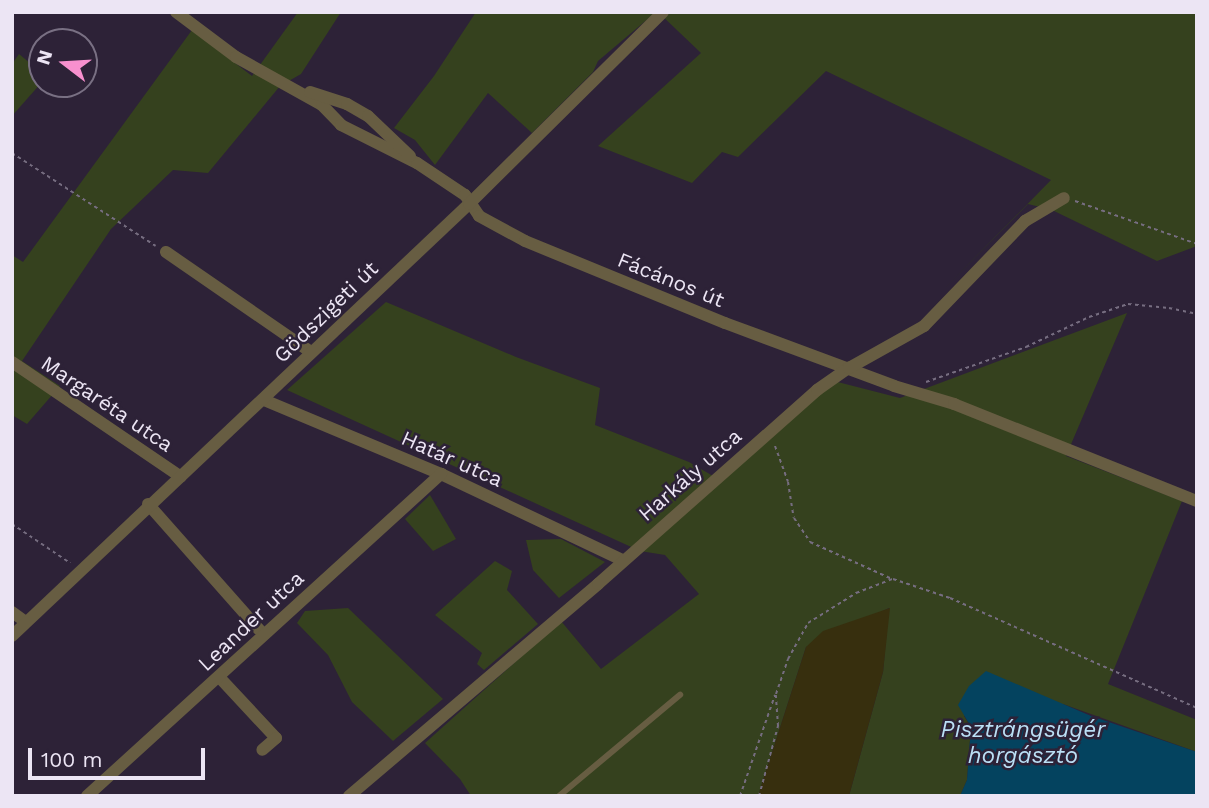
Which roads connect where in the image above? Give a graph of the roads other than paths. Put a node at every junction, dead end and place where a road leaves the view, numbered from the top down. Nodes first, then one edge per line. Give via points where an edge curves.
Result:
1 (176, 12) edge
2 (663, 12) edge
3 (293, 86) junction
4 (416, 163) junction
5 (1064, 198) road end
6 (469, 204) junction
7 (166, 252) road end
8 (311, 352) junction
9 (12, 362) edge
10 (849, 368) junction
11 (264, 400) junction
12 (441, 474) junction
13 (181, 477) junction
14 (1197, 501) edge
15 (148, 504) junction
16 (622, 560) junction
17 (12, 612) edge
18 (26, 622) junction
19 (263, 634) junction
20 (12, 636) edge
21 (220, 678) junction
22 (680, 695) dead end
23 (262, 750) dead end
24 (87, 796) edge
25 (349, 796) edge
26 (559, 796) edge

1 - 3 street, Fácános út via 267,76
2 - 6 street, Gödszigeti út
3 - 4 street, Fácános út via 322,105 341,125
3 - 4 street via 368,116
4 - 6 street, Fácános út via 465,195
5 - 10 street, Harkály utca via 1025,221 924,326
6 - 8 street, Gödszigeti út
6 - 10 street, Fácános út via 479,216 525,241
7 - 8 street
8 - 11 street, Gödszigeti út
9 - 13 street, Margaréta utca
10 - 14 street, Fácános út via 954,404
10 - 16 street, Harkály utca via 817,390
11 - 12 street, Határ utca
11 - 13 street, Gödszigeti út
12 - 16 street, Határ utca
12 - 19 street, Leander utca
13 - 15 street, Gödszigeti út
15 - 18 street, Gödszigeti út via 83,572
15 - 19 street
16 - 25 street, Harkály utca
17 - 18 street
18 - 20 street, Gödszigeti út
19 - 21 street, Leander utca
21 - 23 street via 276,738
21 - 24 street, Leander utca
22 - 26 lane

